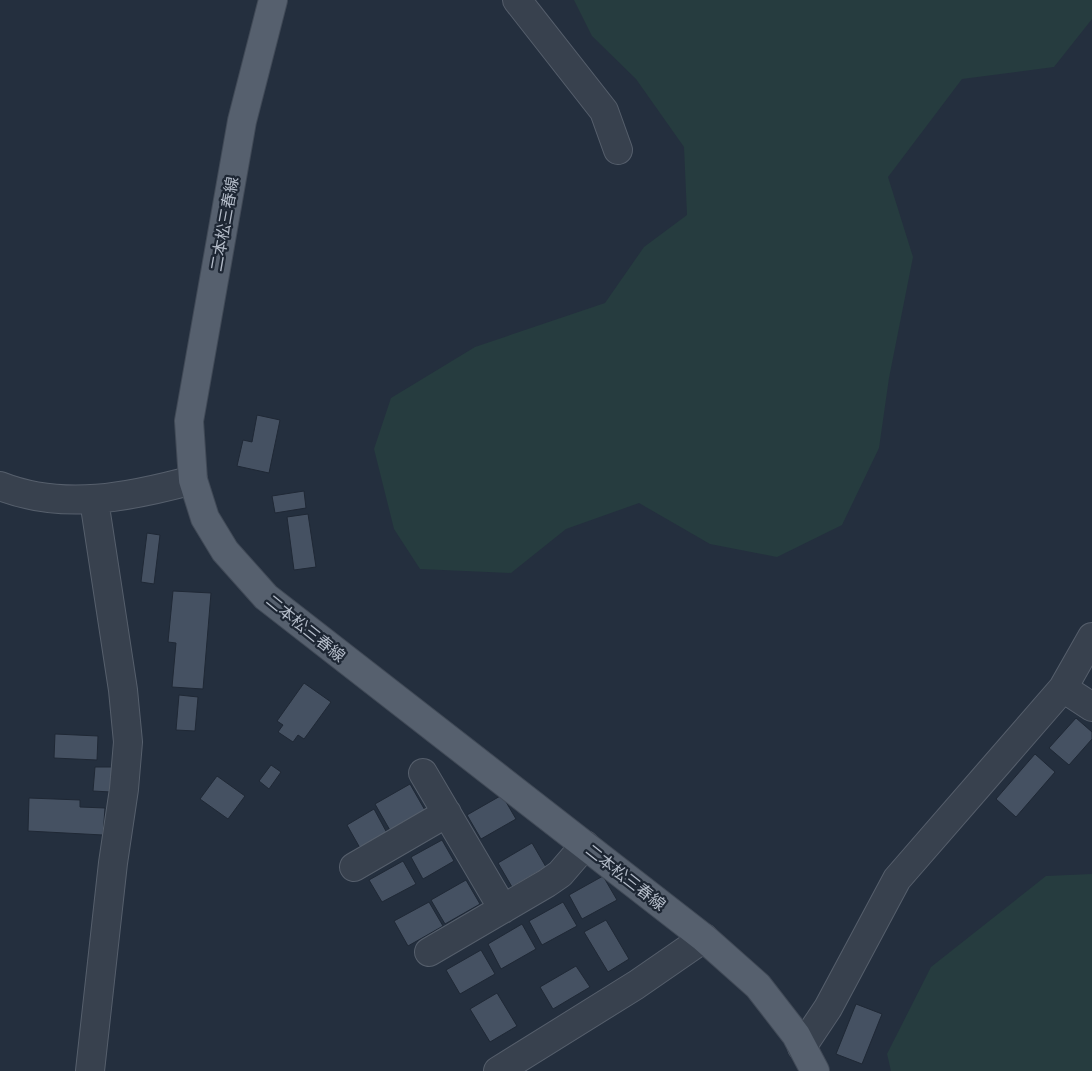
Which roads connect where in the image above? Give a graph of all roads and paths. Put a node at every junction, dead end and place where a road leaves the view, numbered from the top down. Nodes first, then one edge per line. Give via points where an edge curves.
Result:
1 (273, 0) edge
2 (517, 0) edge
3 (618, 150) dead end
4 (193, 480) junction
5 (0, 486) edge
6 (94, 500) junction
7 (1092, 637) edge
8 (1063, 688) junction
9 (1092, 707) edge
10 (423, 773) dead end
11 (446, 813) junction
12 (585, 845) junction
13 (354, 867) dead end
14 (503, 909) junction
15 (704, 938) junction
16 (429, 952) dead end
17 (802, 1047) junction
18 (90, 1071) edge
19 (498, 1071) edge
20 (815, 1071) edge

1 - 4 main road, 二本松三春線 via 242,121 189,421
2 - 3 street via 604,111
4 - 6 street
4 - 12 main road, 二本松三春線 via 204,518 225,552 266,597
5 - 6 street via 39,497
6 - 18 street via 128,742
7 - 8 street
8 - 9 street
8 - 17 street via 897,879 828,1008
10 - 11 street
11 - 13 street
11 - 14 street
12 - 14 street via 560,874
12 - 15 main road, 二本松三春線
14 - 16 street
15 - 17 main road, 二本松三春線 via 758,986
15 - 19 street via 636,985
17 - 20 main road, 二本松三春線

